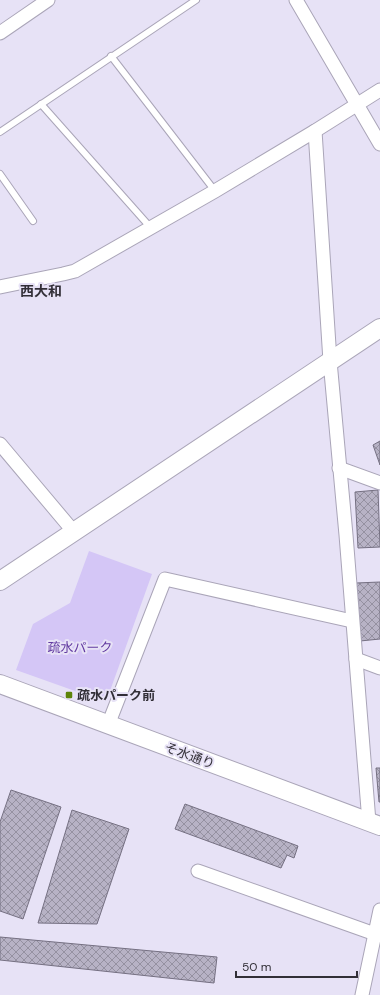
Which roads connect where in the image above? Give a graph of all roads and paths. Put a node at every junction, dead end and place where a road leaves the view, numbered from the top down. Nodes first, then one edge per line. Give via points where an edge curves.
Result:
1 (48, 0) edge
2 (196, 0) edge
3 (296, 0) edge
4 (0, 33) edge
5 (111, 56) junction
6 (380, 90) edge
7 (41, 104) junction
8 (357, 104) junction
9 (315, 131) junction
10 (0, 132) edge
11 (380, 144) edge
12 (0, 174) edge
13 (215, 191) junction
14 (33, 221) dead end
15 (151, 228) junction
16 (0, 287) edge
17 (380, 328) edge
18 (330, 362) junction
19 (0, 444) edge
20 (339, 468) junction
21 (380, 483) edge
22 (74, 532) junction
23 (0, 581) edge
24 (352, 621) junction
25 (356, 659) junction
26 (380, 668) edge
27 (0, 684) edge
28 (108, 725) junction
29 (374, 824) edge
30 (198, 871) dead end
31 (380, 910) edge
32 (375, 934) junction
33 (362, 995) edge

1 - 4 street
2 - 5 lane
3 - 8 street
5 - 7 lane
5 - 13 lane
6 - 8 street
7 - 10 lane
7 - 15 lane
8 - 9 street
8 - 11 street
9 - 13 street
9 - 18 street
12 - 14 lane
13 - 15 street
15 - 16 street via 75,271
17 - 18 street
18 - 20 street
18 - 22 street
19 - 22 street
20 - 21 street
20 - 24 street
22 - 23 street
24 - 25 street
24 - 28 street via 166,579
25 - 26 street
25 - 29 street
27 - 28 street, そ水通り
28 - 29 street, そ水通り
30 - 32 street
31 - 32 street
32 - 33 street

